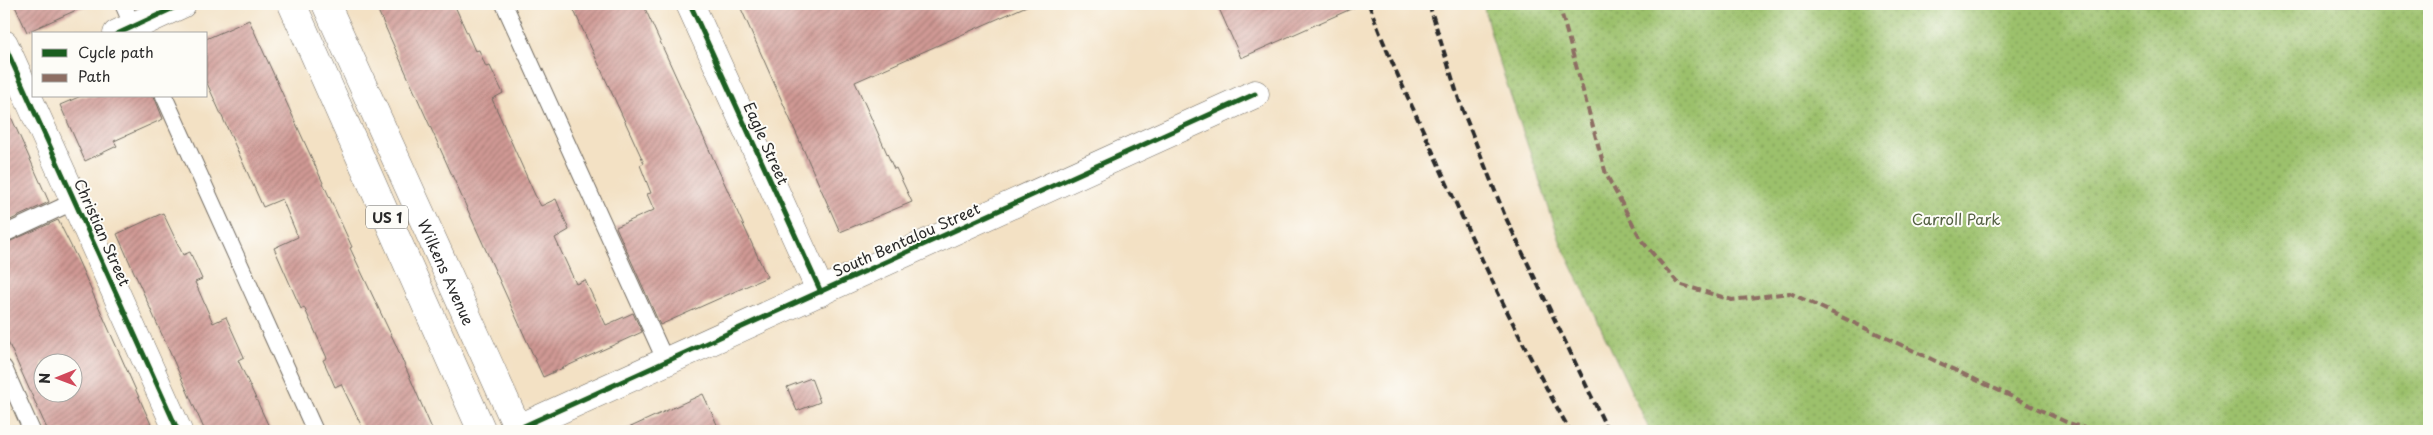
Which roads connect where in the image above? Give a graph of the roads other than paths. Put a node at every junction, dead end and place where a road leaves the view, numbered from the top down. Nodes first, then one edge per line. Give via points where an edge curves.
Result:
1 (182, 4) edge
2 (292, 4) edge
3 (326, 4) edge
4 (504, 4) edge
5 (690, 4) edge
6 (127, 24) edge
7 (4, 44) edge
8 (19, 78) edge
9 (1256, 94) dead end
10 (165, 98) edge
11 (75, 200) junction
12 (4, 234) edge
13 (821, 292) junction
14 (666, 362) junction
15 (4, 368) edge
16 (32, 431) edge
17 (178, 431) edge
18 (315, 431) edge
19 (482, 431) edge
20 (517, 431) edge

1 - 6 street
2 - 19 street, US 1
3 - 20 street, Wilkens Avenue / US 1
4 - 14 lane
5 - 13 street, Eagle Street
7 - 8 street, Christian Street
8 - 11 street, Christian Street
9 - 13 street, South Bentalou Street
10 - 18 lane
11 - 12 lane
11 - 17 street, Christian Street
13 - 14 street, South Bentalou Street
14 - 20 street, South Bentalou Street
15 - 16 lane

